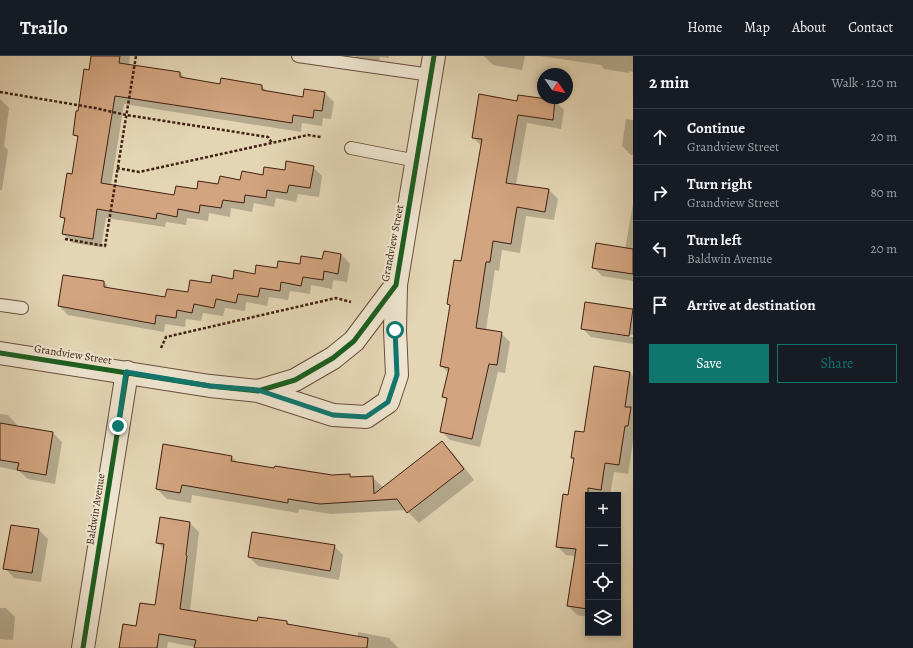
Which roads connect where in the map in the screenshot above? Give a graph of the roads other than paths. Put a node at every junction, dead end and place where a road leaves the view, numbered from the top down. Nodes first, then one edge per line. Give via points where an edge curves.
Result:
1 (298, 56) edge
2 (432, 66) edge
3 (350, 148) dead end
4 (417, 160) junction
5 (396, 285) junction
6 (0, 305) edge
7 (22, 308) dead end
8 (0, 353) edge
9 (126, 372) junction
10 (258, 390) junction
11 (83, 648) edge

1 - 2 lane
2 - 4 street, Grandview Street
3 - 4 lane
4 - 5 street, Grandview Street
5 - 10 street, Grandview Street via 354,341 333,358 295,380
5 - 10 street, Grandview Street via 397,375 388,402 366,417 333,415
6 - 7 lane
8 - 9 street, Grandview Street
9 - 10 street, Grandview Street via 210,386
9 - 11 street, Baldwin Avenue

